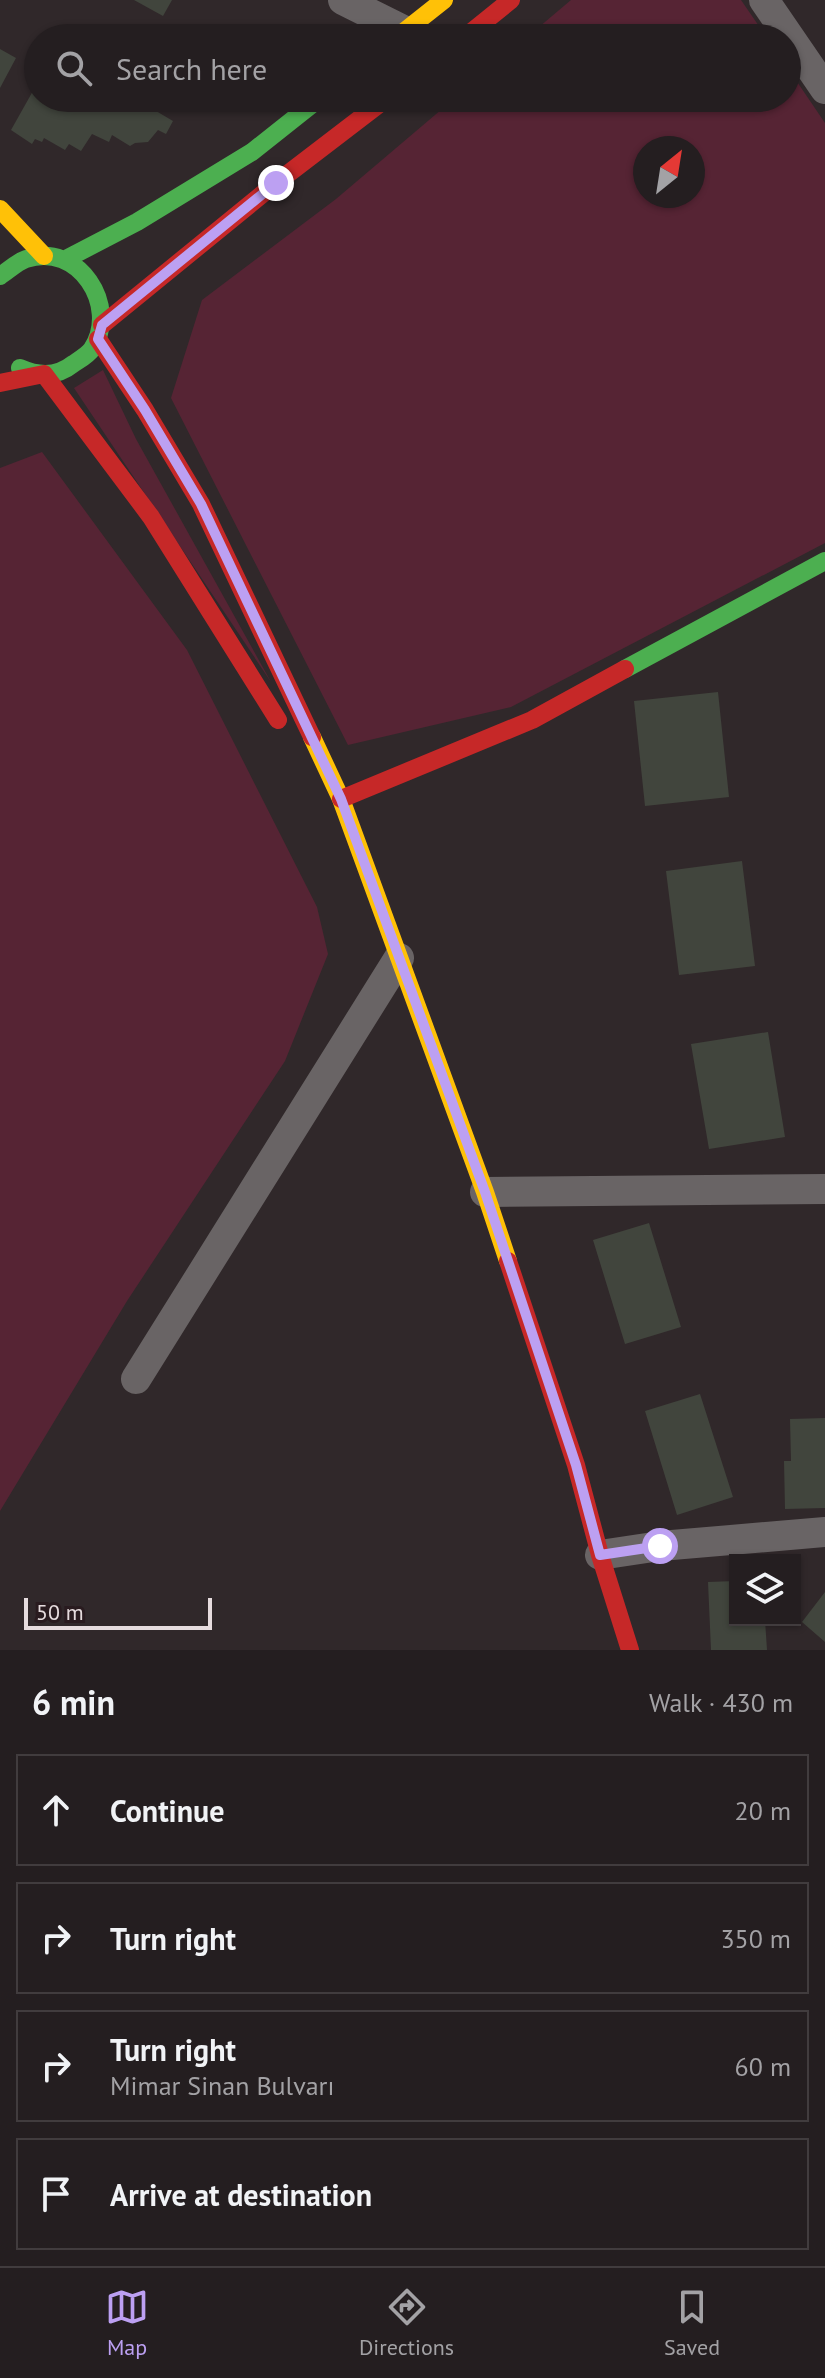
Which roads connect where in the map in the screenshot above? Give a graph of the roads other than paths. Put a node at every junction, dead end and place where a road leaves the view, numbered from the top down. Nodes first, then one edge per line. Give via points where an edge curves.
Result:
1 (343, 0) edge
2 (444, 0) edge
3 (511, 0) edge
4 (764, 0) edge
5 (384, 24) edge
6 (418, 24) edge
7 (481, 24) edge
8 (780, 24) edge
9 (801, 54) edge
10 (825, 89) edge
11 (302, 112) edge
12 (369, 112) edge
13 (0, 209) edge
14 (44, 256) junction
15 (64, 260) junction
16 (0, 276) edge
17 (100, 332) junction
18 (7, 362) dead end
19 (44, 374) junction
20 (0, 383) edge
21 (825, 561) edge
22 (284, 730) dead end
23 (301, 756) dead end
24 (341, 799) junction
25 (399, 958) junction
26 (825, 1189) edge
27 (485, 1192) junction
28 (136, 1379) dead end
29 (825, 1532) edge
30 (600, 1555) junction
31 (630, 1650) edge

1 - 5 street
2 - 6 main road
3 - 7 main road
4 - 8 street
9 - 10 street
11 - 15 main road via 252,152
12 - 17 main road
13 - 14 main road
14 - 15 main road
14 - 16 main road via 28,258
15 - 17 main road via 95,285 102,305
17 - 19 main road via 76,365
17 - 24 main road via 201,504
18 - 19 main road
19 - 20 main road
19 - 22 main road via 151,517
21 - 24 main road via 532,720
23 - 24 main road
24 - 25 main road
25 - 27 main road
25 - 28 street
26 - 27 street
27 - 30 main road via 576,1465
29 - 30 street
30 - 31 main road

